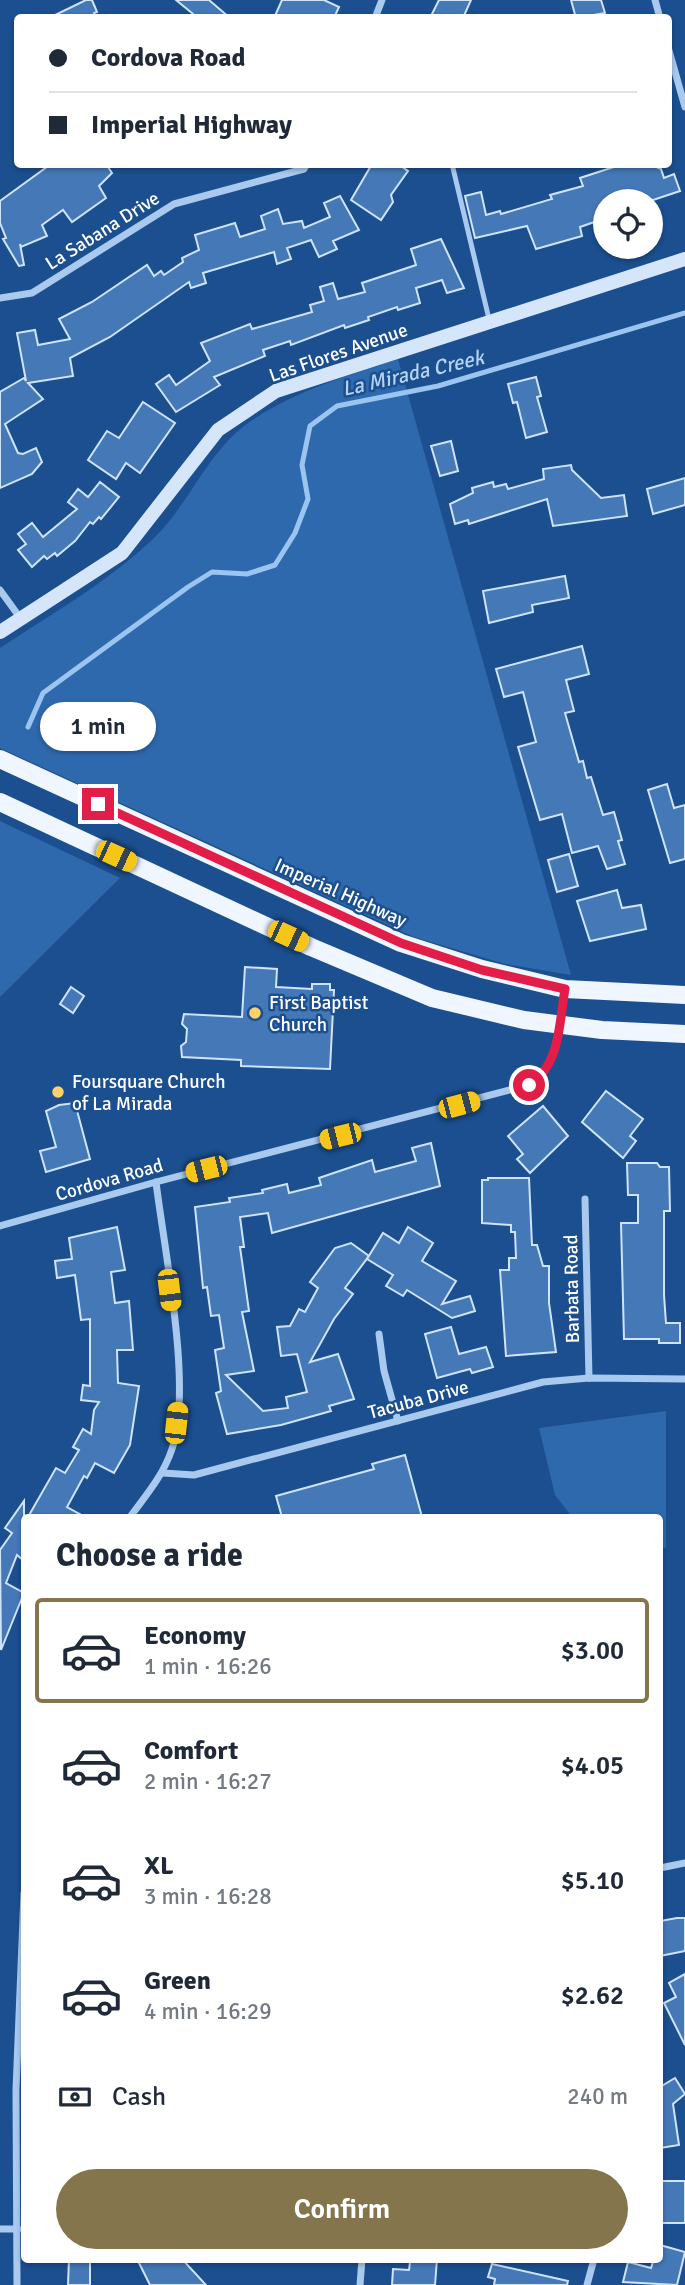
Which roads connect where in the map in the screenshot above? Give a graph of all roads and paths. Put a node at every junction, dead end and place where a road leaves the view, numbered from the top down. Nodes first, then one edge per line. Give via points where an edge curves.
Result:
1 (672, 61) edge
2 (685, 107) edge
3 (302, 168) edge
4 (453, 168) edge
5 (685, 259) edge
6 (0, 298) edge
7 (489, 322) junction
8 (0, 590) edge
9 (21, 619) junction
10 (0, 632) edge
11 (0, 759) edge
12 (0, 802) edge
13 (565, 989) junction
14 (685, 995) edge
15 (559, 1025) junction
16 (685, 1034) edge
17 (156, 1182) junction
18 (585, 1199) dead end
19 (0, 1226) edge
20 (379, 1334) dead end
21 (589, 1378) junction
22 (685, 1379) edge
23 (398, 1421) junction
24 (163, 1474) junction
25 (132, 1514) edge
26 (685, 1863) edge
27 (663, 1867) edge
28 (21, 1971) edge
29 (0, 2229) edge
30 (18, 2229) junction
31 (362, 2263) edge
32 (593, 2263) edge
33 (17, 2285) edge
34 (360, 2285) edge
35 (587, 2285) edge

1 - 2 street
3 - 6 street, La Sabana Drive via 174,204 33,293
4 - 7 lane
5 - 7 street, Las Flores Avenue
7 - 9 street, Las Flores Avenue via 276,391 218,430 122,553
8 - 9 street
9 - 10 street, Las Flores Avenue
11 - 13 main road, Imperial Highway via 401,943 482,970
12 - 15 main road via 402,987 478,1010
13 - 14 main road, Imperial Highway
13 - 15 street, Cordova Road
15 - 16 main road
15 - 17 street, Cordova Road via 547,1069 529,1085
17 - 19 street, Cordova Road
17 - 24 street via 176,1344 178,1400 173,1446
18 - 21 street, Barbata Road
20 - 23 street
21 - 22 street, Tacuba Drive
21 - 23 street, Tacuba Drive via 543,1382
23 - 24 street, Tacuba Drive via 194,1475
24 - 25 street
26 - 27 street
28 - 30 street via 16,2090
29 - 30 street
30 - 33 street
31 - 34 street
32 - 35 street

